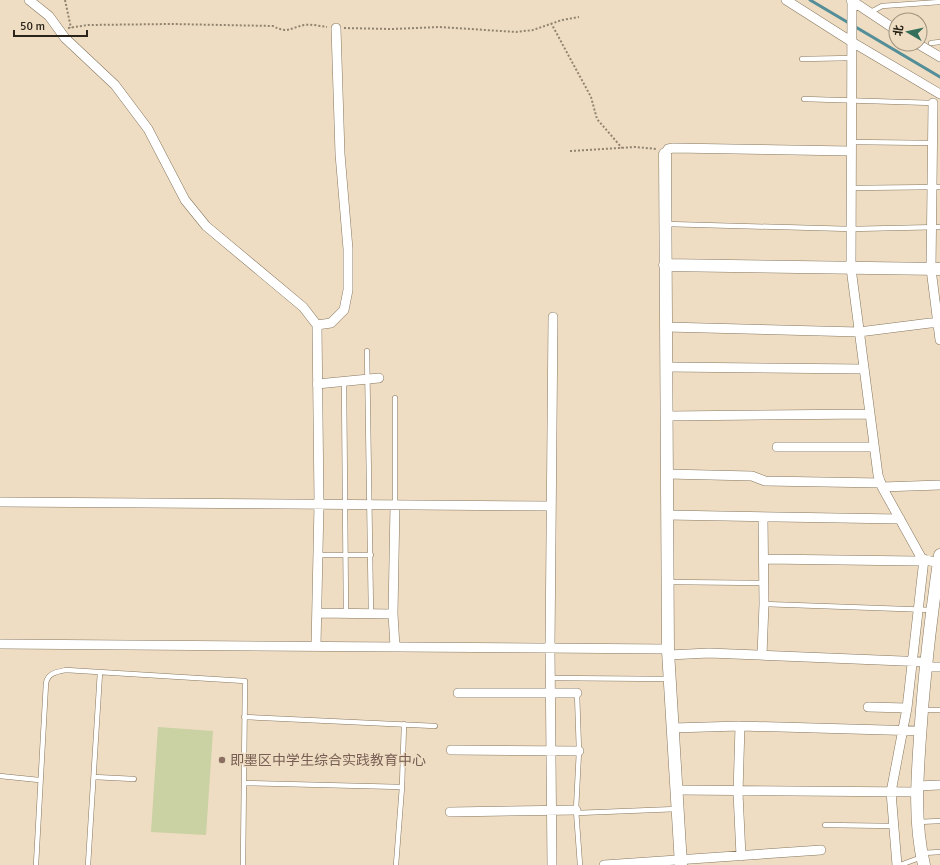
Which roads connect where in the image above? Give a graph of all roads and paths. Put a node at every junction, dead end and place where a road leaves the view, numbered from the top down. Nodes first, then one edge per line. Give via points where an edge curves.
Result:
1 (29, 0) edge
2 (65, 0) edge
3 (786, 0) edge
4 (852, 2) edge
5 (940, 2) edge
6 (869, 13) junction
7 (579, 17) dead end
8 (552, 23) junction
9 (888, 25) edge
10 (71, 28) junction
11 (336, 28) junction
12 (59, 30) junction
13 (852, 40) junction
14 (940, 42) edge
15 (931, 43) dead end
16 (928, 50) edge
17 (940, 57) edge
18 (852, 58) junction
19 (802, 59) dead end
20 (940, 94) edge
21 (804, 99) dead end
22 (852, 100) junction
23 (933, 103) joint
24 (933, 143) junction
25 (851, 147) junction
26 (622, 148) junction
27 (570, 151) dead end
28 (664, 154) junction
29 (936, 187) edge
30 (851, 188) junction
31 (665, 224) junction
32 (936, 227) edge
33 (851, 229) junction
34 (665, 265) junction
35 (851, 268) junction
36 (936, 269) edge
37 (553, 317) dead end
38 (938, 322) junction
39 (317, 325) junction
40 (666, 327) junction
41 (859, 332) junction
42 (940, 340) edge
43 (367, 351) dead end
44 (666, 367) junction
45 (864, 369) junction
46 (379, 378) dead end
47 (368, 379) junction
48 (344, 381) junction
49 (317, 384) junction
50 (395, 398) dead end
51 (870, 414) junction
52 (667, 416) junction
53 (777, 447) dead end
54 (874, 447) junction
55 (667, 474) junction
56 (882, 485) junction
57 (940, 485) edge
58 (0, 502) edge
59 (319, 504) junction
60 (345, 504) junction
61 (370, 504) junction
62 (395, 504) junction
63 (551, 506) junction
64 (667, 515) junction
65 (763, 518) junction
66 (900, 519) junction
67 (318, 555) junction
68 (345, 555) junction
69 (371, 555) junction
70 (764, 559) junction
71 (931, 560) edge
72 (668, 582) junction
73 (764, 583) junction
74 (764, 604) junction
75 (929, 609) edge
76 (317, 613) junction
77 (346, 614) junction
78 (394, 614) junction
79 (371, 615) junction
80 (0, 644) edge
81 (316, 646) junction
82 (395, 646) junction
83 (550, 648) junction
84 (668, 652) junction
85 (762, 655) junction
86 (920, 662) junction
87 (940, 667) edge
88 (100, 672) junction
89 (550, 678) junction
90 (670, 680) junction
91 (458, 693) dead end
92 (550, 693) junction
93 (577, 693) joint
94 (868, 707) dead end
95 (907, 708) junction
96 (922, 710) junction
97 (940, 710) edge
98 (244, 717) junction
99 (404, 724) junction
100 (435, 726) dead end
101 (740, 726) junction
102 (673, 728) junction
103 (911, 730) junction
104 (451, 750) dead end
105 (551, 751) junction
106 (579, 751) junction
107 (0, 776) edge
108 (94, 777) junction
109 (134, 779) dead end
110 (39, 780) junction
111 (244, 783) junction
112 (940, 785) edge
113 (402, 787) junction
114 (917, 789) junction
115 (677, 790) junction
116 (738, 790) junction
117 (891, 792) junction
118 (678, 808) junction
119 (551, 810) junction
120 (450, 812) dead end
121 (576, 812) junction
122 (940, 821) edge
123 (917, 822) junction
124 (825, 824) dead end
125 (894, 826) junction
126 (821, 850) dead end
127 (940, 852) edge
128 (741, 856) junction
129 (920, 858) edge
130 (681, 862) edge
131 (36, 865) edge
132 (88, 865) edge
133 (243, 865) edge
134 (396, 865) edge
135 (552, 865) edge
136 (580, 865) edge
137 (604, 865) edge
138 (897, 865) edge
139 (900, 865) edge

1 - 12 street via 49,16
2 - 10 path
3 - 13 street
4 - 6 street
4 - 13 street
5 - 6 lane via 882,6
6 - 9 street
7 - 8 path
8 - 11 path via 533,30 516,32 440,27
8 - 26 path via 591,98 597,119
10 - 11 path via 88,25 172,24 273,26 282,31 305,25
10 - 12 path
11 - 39 street via 348,290 344,310 331,323
12 - 39 street via 115,85 148,129 185,200 206,226 303,307
13 - 18 street
13 - 20 street
14 - 15 lane
16 - 17 street
18 - 19 lane
18 - 22 street
21 - 22 lane
22 - 23 lane
22 - 25 street
23 - 24 street
24 - 25 lane
24 - 29 street
25 - 28 street via 673,148
25 - 30 street
26 - 27 path
26 - 28 path via 655,148
28 - 31 street
29 - 30 lane
29 - 32 street
30 - 33 street
31 - 33 lane
31 - 34 street
32 - 33 lane
32 - 36 street
33 - 35 street
34 - 35 street
34 - 40 street
35 - 36 street
35 - 41 street
36 - 38 street
37 - 63 street
38 - 41 street
38 - 42 street
39 - 49 street
40 - 41 street
40 - 44 street
41 - 45 street
43 - 47 lane
44 - 45 street
44 - 52 street
45 - 51 street
46 - 47 street
47 - 48 street
47 - 61 lane
48 - 49 street
48 - 60 lane
49 - 59 street
50 - 62 lane
51 - 52 street
51 - 54 street
52 - 55 street
53 - 54 street
54 - 56 street
55 - 56 street via 752,476 765,482
55 - 64 street
56 - 57 street
56 - 66 street
58 - 59 street
59 - 60 street
59 - 67 street
60 - 61 street
60 - 68 lane
61 - 62 street
61 - 69 lane
62 - 63 street
62 - 78 street
63 - 83 street
64 - 65 street
64 - 72 street
65 - 66 street
65 - 70 street
66 - 71 street
67 - 68 lane
67 - 76 street
68 - 69 lane
68 - 77 lane
69 - 79 lane
70 - 71 street
70 - 73 street
71 - 75 street
72 - 73 lane
72 - 84 street
73 - 74 street
74 - 75 lane
74 - 85 street
75 - 86 street
76 - 77 street
76 - 81 street
77 - 79 street
78 - 79 street
78 - 82 street
80 - 81 street
81 - 82 street
82 - 83 street
83 - 84 street
83 - 89 street
84 - 85 street
84 - 90 street
85 - 86 street
86 - 87 street
86 - 95 street
86 - 96 street
88 - 98 lane via 245,681
88 - 108 lane
88 - 110 lane via 66,670 54,672 47,678
89 - 90 lane
89 - 92 street
90 - 102 street
91 - 92 street
92 - 93 street
92 - 105 street
93 - 106 lane
94 - 95 street
95 - 103 street
96 - 97 lane
96 - 103 street
98 - 99 lane
98 - 111 lane
99 - 100 lane
99 - 113 lane
101 - 102 street
101 - 103 street
101 - 116 street
102 - 115 street
103 - 114 street
103 - 117 street
104 - 105 street
105 - 106 street
105 - 119 street
106 - 121 lane
107 - 110 lane
108 - 109 lane
108 - 132 lane
110 - 131 lane
111 - 113 lane
111 - 133 lane
112 - 114 street
113 - 134 lane
114 - 117 street
114 - 123 street
115 - 116 street
115 - 118 street
116 - 117 street
116 - 128 street
117 - 125 street
118 - 121 lane
118 - 130 street
119 - 120 street
119 - 121 street
119 - 135 street
121 - 136 lane
122 - 123 lane
123 - 129 street
124 - 125 lane
125 - 138 street
126 - 128 street
127 - 129 lane
128 - 130 street
129 - 139 lane
130 - 137 street

